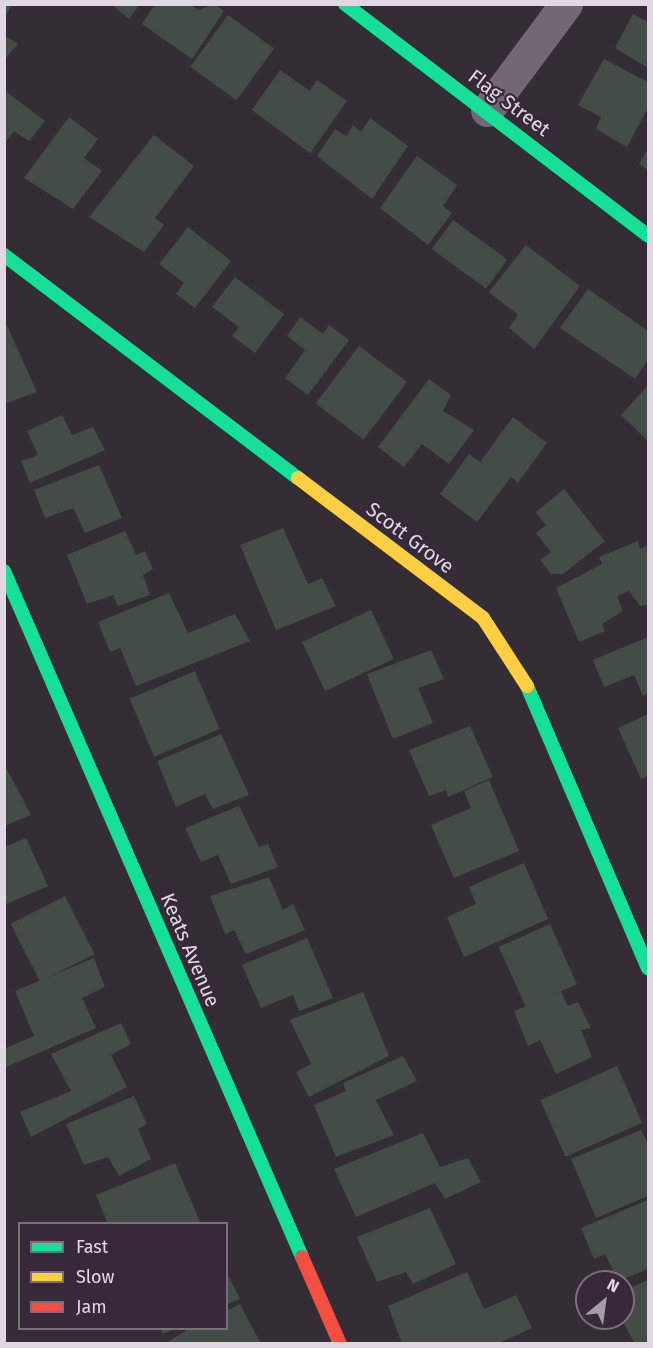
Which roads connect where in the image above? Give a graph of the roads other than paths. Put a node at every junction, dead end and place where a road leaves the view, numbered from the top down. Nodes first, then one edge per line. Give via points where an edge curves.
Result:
1 (345, 4) edge
2 (566, 4) edge
3 (487, 110) junction
4 (648, 236) edge
5 (4, 255) edge
6 (4, 571) edge
7 (648, 968) edge
8 (340, 1344) edge

1 - 3 street, Flag Street
2 - 3 street
3 - 4 street, Flag Street
5 - 7 street, Scott Grove via 483,618 525,681
6 - 8 street, Keats Avenue

